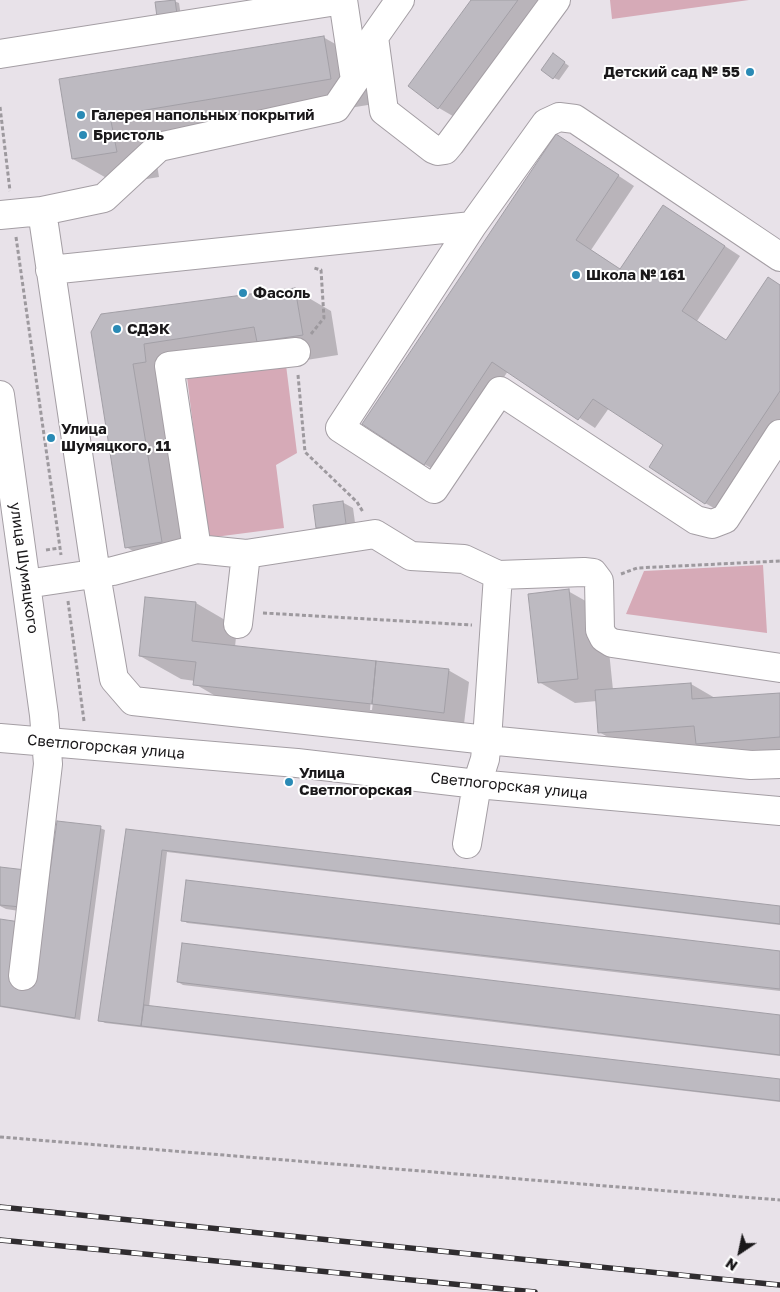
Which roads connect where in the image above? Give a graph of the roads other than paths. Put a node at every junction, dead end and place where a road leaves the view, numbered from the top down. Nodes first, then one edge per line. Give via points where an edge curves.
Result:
1 (343, 0) edge
2 (400, 0) edge
3 (556, 0) edge
4 (0, 54) edge
5 (42, 211) junction
6 (6, 214) edge
7 (472, 226) junction
8 (780, 257) edge
9 (50, 270) junction
10 (296, 352) dead end
11 (0, 395) edge
12 (780, 434) edge
13 (197, 549) junction
14 (246, 554) junction
15 (96, 574) junction
16 (498, 576) junction
17 (26, 584) junction
18 (238, 624) dead end
19 (780, 668) edge
20 (0, 738) edge
21 (487, 740) junction
22 (47, 741) junction
23 (780, 764) edge
24 (477, 784) junction
25 (780, 811) edge
26 (467, 844) dead end
27 (23, 976) dead end

1 - 4 street
1 - 5 street via 355,80 336,108 159,147 104,198
2 - 3 street via 374,37 384,111 438,151 445,150 450,144
5 - 6 street
5 - 9 street
7 - 8 street via 546,123 560,117 575,119
7 - 9 street
7 - 12 street via 340,428 434,489 500,391 696,520 712,524 725,519
9 - 15 street
10 - 13 street via 169,366
11 - 17 street, улица Шумяцкого
13 - 14 street
13 - 15 street
14 - 16 street via 375,534 411,556 464,559
14 - 18 street
15 - 17 street
15 - 21 street via 114,679 134,701
16 - 19 street via 593,573 599,581 600,630 612,643
16 - 21 street
17 - 22 street, улица Шумяцкого
20 - 22 street, Светлогорская улица
21 - 23 street via 751,765
21 - 24 street
22 - 24 street, Светлогорская улица via 306,764
22 - 27 street, улица Шумяцкого via 48,764
24 - 25 street, Светлогорская улица
24 - 26 street

